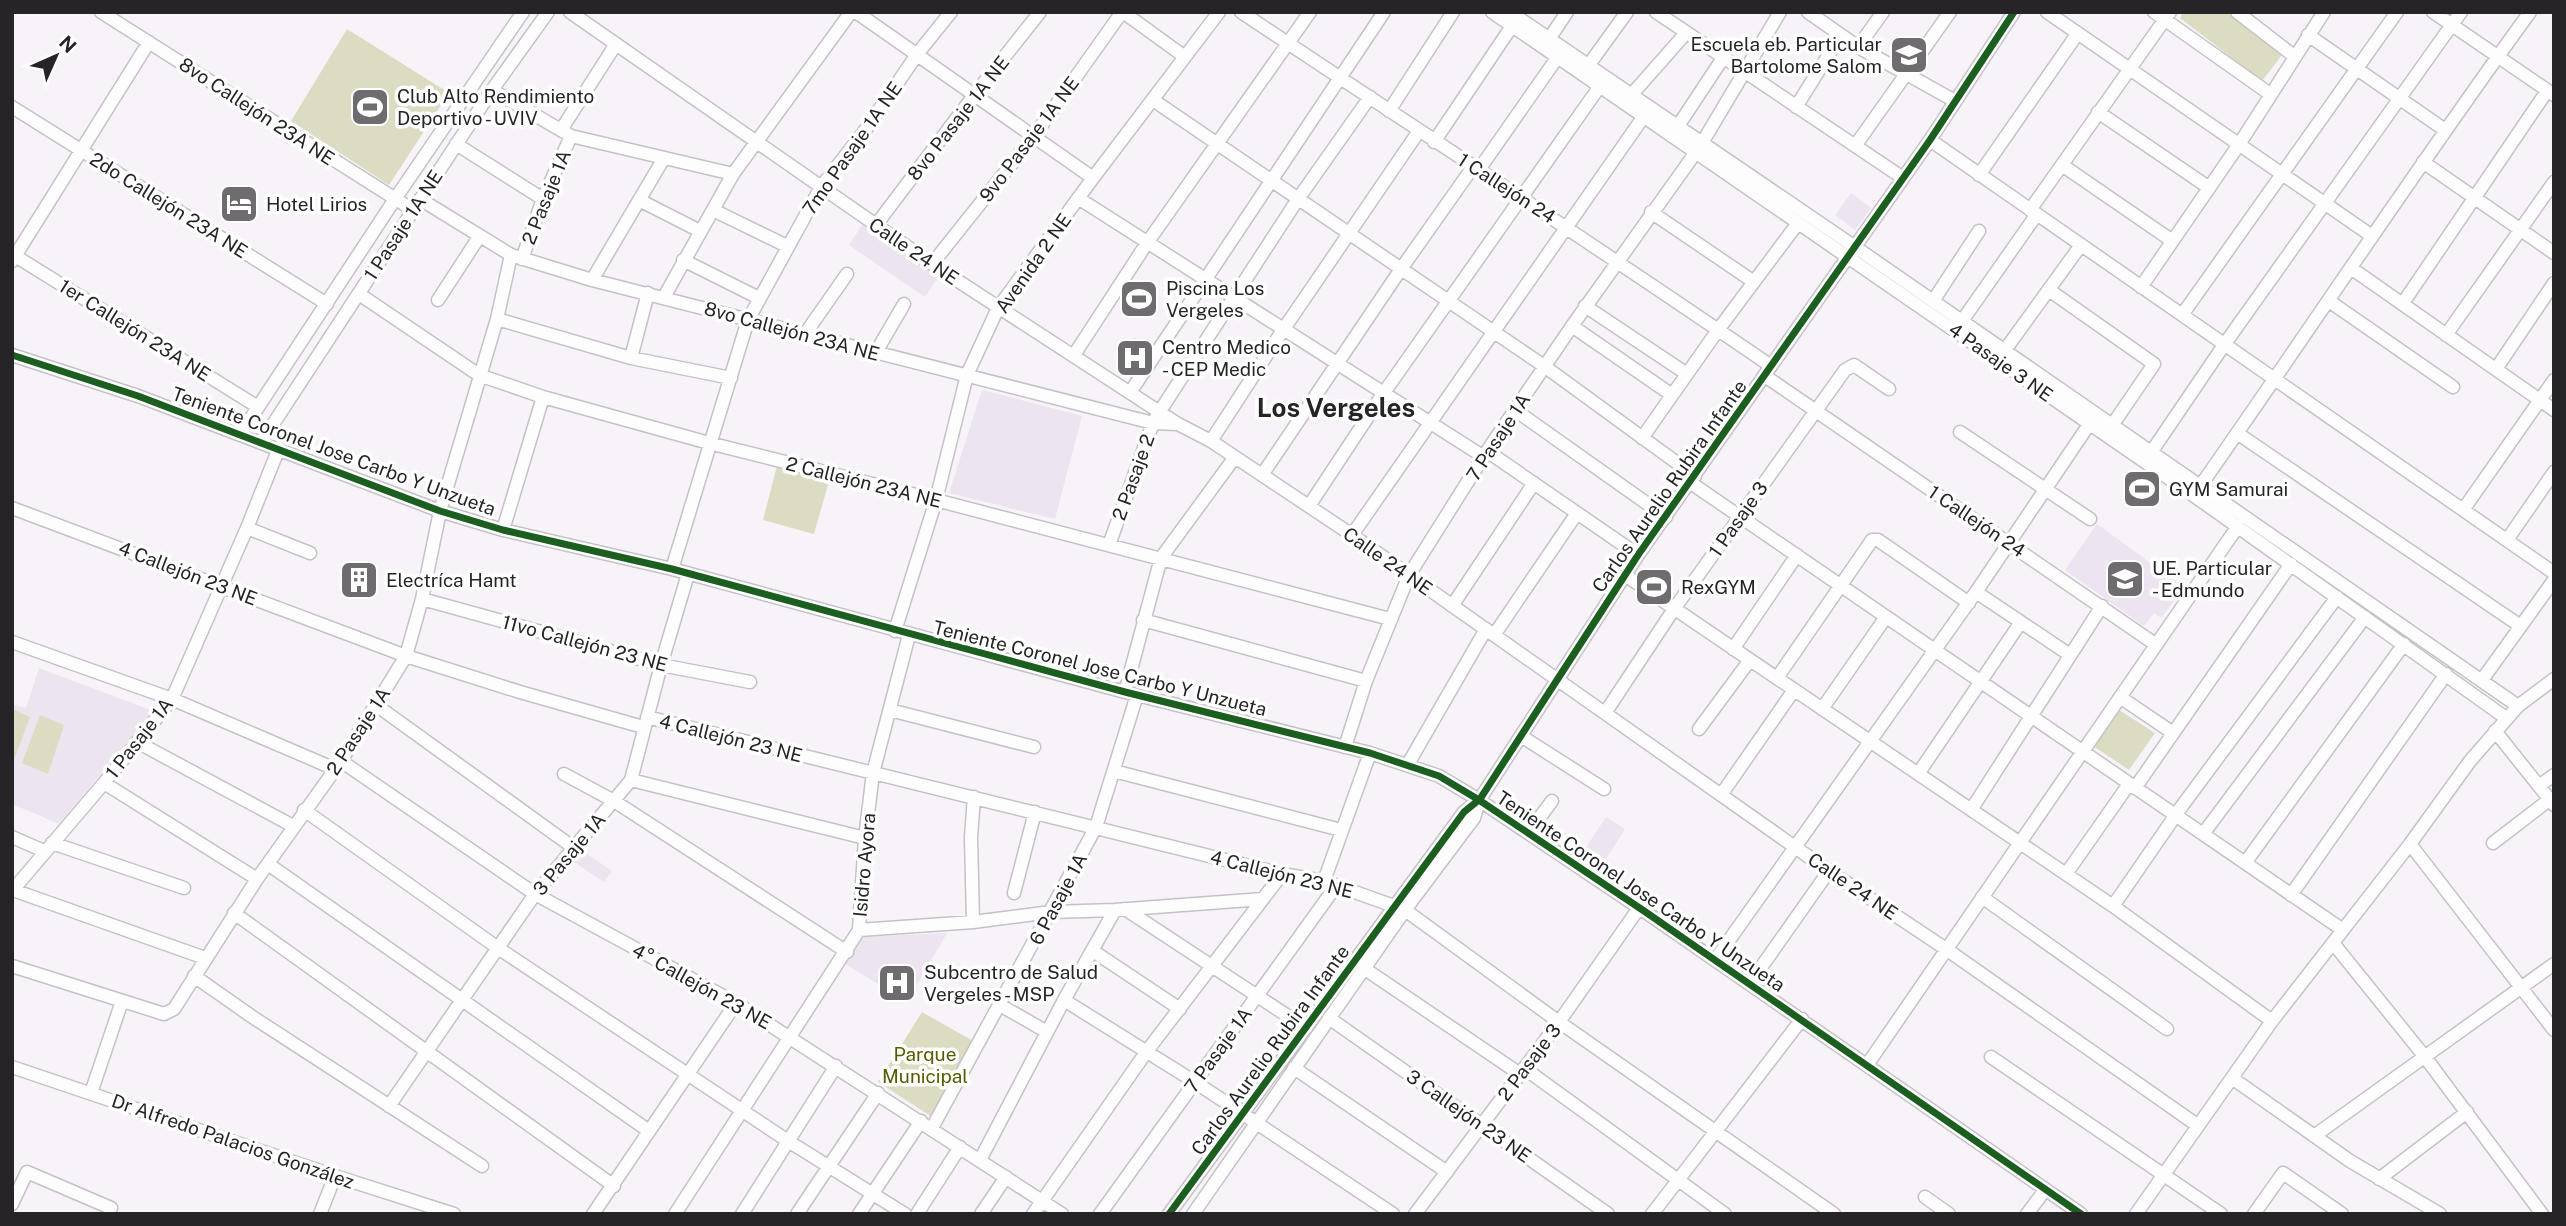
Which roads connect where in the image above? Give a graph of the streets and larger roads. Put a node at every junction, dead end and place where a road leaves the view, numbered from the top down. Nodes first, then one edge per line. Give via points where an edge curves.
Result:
1 (101, 12) edge
2 (523, 12) edge
3 (548, 12) edge
4 (570, 12) edge
5 (854, 12) edge
6 (951, 12) edge
7 (1040, 12) edge
8 (1123, 12) edge
9 (1219, 12) edge
10 (1241, 12) edge
11 (1310, 12) edge
12 (1384, 12) edge
13 (1453, 12) edge
14 (1492, 12) edge
15 (1510, 12) edge
16 (1567, 12) edge
17 (1627, 12) edge
18 (1656, 12) edge
19 (1780, 12) edge
20 (1883, 12) edge
21 (1950, 12) edge
22 (2014, 12) edge
23 (2047, 12) edge
24 (2237, 12) edge
25 (2324, 12) edge
26 (2397, 12) edge
27 (2433, 12) edge
28 (2461, 12) edge
29 (2530, 12) edge
30 (1815, 14) edge
31 (2163, 15) edge
32 (2452, 25) junction
33 (1513, 26) junction
34 (1686, 33) junction
35 (2078, 33) junction
36 (1841, 35) junction
37 (2308, 35) junction
38 (1549, 39) junction
39 (149, 42) junction
40 (616, 44) junction
41 (1289, 44) junction
42 (1858, 47) junction
43 (918, 53) junction
44 (2294, 56) junction
45 (2498, 56) junction
46 (1185, 57) junction
47 (1558, 58) junction
48 (1723, 58) junction
49 (1588, 66) junction
50 (2129, 68) junction
51 (2358, 69) junction
52 (1745, 72) junction
53 (1906, 73) junction
54 (1341, 79) junction
55 (1600, 86) junction
56 (492, 90) junction
57 (2550, 93) edge
58 (975, 94) junction
59 (2270, 94) junction
60 (1370, 97) junction
61 (2398, 98) junction
62 (1628, 99) junction
63 (1153, 100) junction
64 (1955, 101) junction
65 (12, 107) edge
66 (1796, 107) junction
67 (1389, 111) junction
68 (2098, 112) junction
69 (1644, 116) junction
70 (1678, 126) junction
71 (2445, 130) junction
72 (1419, 131) junction
73 (566, 133) junction
74 (1034, 136) junction
75 (756, 140) junction
76 (1930, 140) junction
77 (1434, 142) junction
78 (1217, 143) junction
79 (2239, 143) junction
80 (456, 145) junction
81 (1854, 146) junction
82 (1699, 147) junction
83 (83, 151) junction
84 (664, 158) junction
85 (2423, 162) junction
86 (2062, 166) junction
87 (1476, 169) junction
88 (2283, 173) junction
89 (733, 174) junction
90 (1979, 175) junction
91 (1093, 178) junction
92 (1903, 178) junction
93 (1270, 180) junction
94 (2554, 182) edge
95 (821, 187) junction
96 (2208, 187) junction
97 (543, 198) junction
98 (1078, 198) junction
99 (1523, 198) junction
100 (395, 199) junction
101 (1298, 199) junction
102 (2475, 199) junction
103 (639, 200) junction
104 (417, 204) junction
105 (2325, 204) junction
106 (713, 210) junction
107 (1651, 212) junction
108 (2034, 212) junction
109 (1798, 223) junction
110 (876, 225) junction
111 (1567, 227) junction
112 (2521, 230) junction
113 (700, 231) junction
114 (1979, 231) dead end
115 (1349, 233) junction
116 (2372, 236) junction
117 (479, 237) junction
118 (2171, 240) junction
119 (1147, 243) junction
120 (2081, 245) junction
121 (787, 246) junction
122 (1852, 252) junction
123 (2554, 253) edge
124 (13, 257) edge
125 (517, 257) junction
126 (684, 260) junction
127 (1616, 261) junction
128 (932, 264) junction
129 (2351, 268) junction
130 (1401, 269) junction
131 (847, 274) dead end
132 (592, 280) junction
133 (1204, 280) junction
134 (1754, 282) junction
135 (2554, 283) edge
136 (2141, 286) junction
137 (2049, 290) junction
138 (648, 293) junction
139 (359, 294) junction
140 (664, 297) junction
141 (759, 298) junction
142 (1234, 299) junction
143 (438, 300) dead end
144 (2329, 300) junction
145 (1448, 301) junction
146 (1933, 301) junction
147 (2403, 303) junction
148 (327, 304) junction
149 (904, 304) dead end
150 (1586, 306) junction
151 (998, 308) junction
152 (2182, 315) junction
153 (497, 319) junction
154 (748, 320) junction
155 (1962, 321) junction
156 (1572, 326) junction
157 (1283, 330) junction
158 (1718, 330) junction
159 (1493, 331) junction
160 (804, 334) junction
161 (2446, 335) junction
162 (2224, 345) junction
163 (2005, 350) junction
164 (876, 352) junction
165 (12, 355) edge
166 (1074, 355) junction
167 (631, 358) junction
168 (1337, 364) junction
169 (1544, 366) junction
170 (2496, 369) junction
171 (1768, 371) junction
172 (1687, 374) junction
173 (479, 375) junction
174 (967, 375) junction
175 (731, 378) junction
176 (2275, 380) junction
177 (2554, 380) edge
178 (2453, 387) dead end
179 (1889, 389) dead end
180 (1131, 391) junction
181 (1383, 394) junction
182 (1672, 395) junction
183 (543, 397) junction
184 (2540, 401) junction
185 (258, 407) junction
186 (1515, 410) junction
187 (1816, 410) junction
188 (2554, 410) edge
189 (1160, 411) junction
190 (1430, 423) junction
191 (1153, 424) junction
192 (1178, 424) junction
193 (2090, 424) junction
194 (2113, 424) junction
195 (1960, 432) dead end
196 (242, 433) junction
197 (2237, 433) junction
198 (1642, 438) junction
199 (262, 441) junction
200 (1211, 441) junction
201 (709, 443) junction
202 (279, 448) junction
203 (2152, 451) junction
204 (1486, 454) junction
205 (1235, 457) junction
206 (2554, 472) edge
207 (1262, 475) junction
208 (1693, 479) junction
209 (1534, 483) junction
210 (2201, 485) junction
211 (2045, 490) junction
212 (936, 499) junction
213 (1309, 506) junction
214 (12, 508) edge
215 (2463, 510) junction
216 (440, 511) junction
217 (1577, 513) junction
218 (1666, 517) junction
219 (1740, 517) junction
220 (2090, 519) dead end
221 (2238, 526) junction
222 (247, 528) junction
223 (503, 530) junction
224 (1352, 535) junction
225 (2507, 541) junction
226 (2009, 544) junction
227 (1109, 545) junction
228 (310, 553) dead end
229 (1638, 555) junction
230 (1797, 555) junction
231 (1161, 558) junction
232 (2291, 564) junction
233 (672, 569) junction
234 (2554, 573) edge
235 (688, 574) junction
236 (1409, 575) junction
237 (1625, 575) junction
238 (2554, 580) edge
239 (220, 585) junction
240 (1840, 585) junction
241 (1973, 597) junction
242 (2337, 597) junction
243 (422, 599) junction
244 (1452, 606) junction
245 (2102, 606) junction
246 (1674, 609) junction
247 (1886, 617) junction
248 (2365, 617) junction
249 (1391, 619) junction
250 (1143, 620) junction
251 (2021, 622) junction
252 (2519, 625) junction
253 (895, 631) junction
254 (1490, 632) junction
255 (909, 635) junction
256 (12, 642) edge
257 (2155, 644) junction
258 (2404, 644) junction
259 (1733, 649) junction
260 (1935, 650) junction
261 (406, 656) junction
262 (2070, 656) junction
263 (1750, 660) junction
264 (661, 665) junction
265 (2446, 674) junction
266 (1777, 678) junction
267 (2554, 679) edge
268 (1557, 680) junction
269 (2482, 680) junction
270 (1366, 681) junction
271 (750, 682) dead end
272 (1980, 682) junction
273 (1794, 690) junction
274 (1131, 693) junction
275 (2120, 696) junction
276 (172, 699) junction
277 (376, 705) junction
278 (2518, 706) junction
279 (1822, 709) junction
280 (890, 710) junction
281 (1605, 713) junction
282 (2031, 716) junction
283 (2506, 719) junction
284 (645, 722) junction
285 (1699, 729) dead end
286 (2495, 731) junction
287 (2173, 733) junction
288 (1521, 736) junction
289 (137, 742) junction
290 (1871, 742) junction
291 (1034, 747) dead end
292 (1345, 747) junction
293 (2082, 752) junction
294 (1370, 753) junction
295 (1408, 764) junction
296 (338, 765) junction
297 (1114, 771) junction
298 (873, 773) junction
299 (564, 774) dead end
300 (1918, 774) junction
301 (2554, 775) edge
302 (631, 780) junction
303 (104, 783) junction
304 (2132, 786) junction
305 (2539, 786) junction
306 (1604, 789) dead end
307 (1721, 795) junction
308 (974, 797) junction
309 (1479, 800) junction
310 (614, 801) junction
311 (1552, 801) dead end
312 (2552, 803) edge
313 (304, 810) junction
314 (1971, 810) junction
315 (1035, 812) junction
316 (2176, 816) junction
317 (293, 826) junction
318 (1096, 827) junction
319 (1341, 830) junction
320 (1528, 833) junction
321 (2203, 834) junction
322 (12, 837) edge
323 (865, 838) junction
324 (2019, 842) junction
325 (2493, 842) dead end
326 (2410, 844) junction
327 (48, 847) junction
328 (1796, 847) junction
329 (574, 848) junction
330 (2245, 863) junction
331 (268, 864) junction
332 (1829, 871) junction
333 (1282, 874) junction
334 (2066, 874) junction
335 (257, 879) junction
336 (1330, 884) junction
337 (184, 888) dead end
338 (13, 890) edge
339 (1014, 893) dead end
340 (535, 894) junction
341 (2291, 895) junction
342 (1982, 897) junction
343 (1263, 899) junction
344 (2113, 906) junction
345 (1401, 908) junction
346 (1639, 908) junction
347 (1120, 909) junction
348 (1051, 912) junction
349 (234, 913) junction
350 (973, 922) junction
351 (859, 930) junction
352 (2343, 930) junction
353 (2333, 943) junction
354 (498, 948) junction
355 (1946, 949) junction
356 (1093, 951) junction
357 (847, 952) junction
358 (205, 958) junction
359 (1715, 960) junction
360 (2554, 964) edge
361 (12, 966) edge
362 (1212, 968) junction
363 (1365, 969) junction
364 (194, 976) junction
365 (1749, 983) junction
366 (2521, 988) junction
367 (1257, 996) junction
368 (461, 1000) junction
369 (1064, 1000) junction
370 (122, 1001) junction
371 (736, 1003) junction
372 (1000, 1005) junction
373 (1180, 1009) junction
374 (1329, 1018) junction
375 (1802, 1019) junction
376 (2272, 1021) junction
377 (1559, 1022) junction
378 (1306, 1028) junction
379 (2167, 1029) dead end
380 (2554, 1030) edge
381 (1047, 1032) junction
382 (791, 1036) junction
383 (1147, 1051) junction
384 (426, 1052) junction
385 (1991, 1057) dead end
386 (2425, 1057) junction
387 (1867, 1065) junction
388 (836, 1066) junction
389 (12, 1067) edge
390 (1294, 1068) junction
391 (1522, 1071) junction
392 (688, 1073) junction
393 (2232, 1078) junction
394 (1195, 1082) junction
395 (91, 1093) junction
396 (878, 1093) junction
397 (389, 1106) junction
398 (743, 1109) junction
399 (2467, 1112) junction
400 (1242, 1115) junction
401 (1258, 1124) junction
402 (1481, 1124) junction
403 (926, 1125) junction
404 (2197, 1125) junction
405 (649, 1130) junction
406 (1714, 1132) junction
407 (2314, 1136) junction
408 (788, 1141) junction
409 (960, 1147) junction
410 (979, 1160) junction
411 (482, 1166) dead end
412 (828, 1167) junction
413 (1447, 1172) junction
414 (2163, 1175) junction
415 (335, 1176) junction
416 (1006, 1177) junction
417 (2379, 1178) junction
418 (1678, 1180) junction
419 (614, 1186) junction
420 (2045, 1190) junction
421 (871, 1195) junction
422 (1925, 1196) dead end
423 (1042, 1201) junction
424 (12, 1204) edge
425 (111, 1208) dead end
426 (320, 1214) edge
427 (454, 1214) edge
428 (593, 1214) edge
429 (675, 1214) edge
430 (742, 1214) edge
431 (797, 1214) edge
432 (859, 1214) edge
433 (905, 1214) edge
434 (917, 1214) edge
435 (981, 1214) edge
436 (1033, 1214) edge
437 (1062, 1214) edge
438 (1100, 1214) edge
439 (1169, 1214) edge
440 (1193, 1214) edge
441 (1393, 1214) edge
442 (1415, 1214) edge
443 (1608, 1214) edge
444 (1652, 1214) edge
445 (1725, 1214) edge
446 (1834, 1214) edge
447 (1949, 1214) edge
448 (2027, 1214) edge
449 (2081, 1214) edge
450 (2136, 1214) edge
451 (2221, 1214) edge
452 (2254, 1214) edge
453 (2342, 1214) edge
454 (2440, 1214) edge
455 (2542, 1214) edge

1 - 39 street, 8vo Callejón 23A NE
2 - 100 street, 1 Pasaje 1A NE
3 - 56 street, 1 Pasaje 1A NE
4 - 40 street, Calle 24 NE
5 - 43 street
5 - 75 street
6 - 43 street, 7mo Pasaje 1A NE
7 - 58 street, 8vo Pasaje 1A NE
8 - 46 street
8 - 74 street, 9vo Pasaje 1A NE
9 - 46 street, Avenida 2 NE
10 - 41 street, 1 Callejón 24
11 - 41 street
12 - 54 street
13 - 67 street
14 - 33 street, 4 Pasaje 3 NE
15 - 38 street, 4 Pasaje 3 NE
16 - 38 street
17 - 49 street
18 - 34 street
19 - 52 street, 7 Pasaje 1A
20 - 42 street
21 - 53 street
22 - 64 street, Carlos Aurelio Rubira Infante
23 - 35 street
24 - 44 street
25 - 37 street
26 - 51 street
27 - 32 street
28 - 32 street
29 - 45 street
30 - 36 street
31 - 50 street
31 - 59 street
32 - 45 street
32 - 61 street
33 - 47 street, 4 Pasaje 3 NE
33 - 77 street
34 - 48 street
34 - 62 street
35 - 50 street
35 - 90 street
36 - 42 street
36 - 66 street
37 - 44 street
37 - 51 street
38 - 49 street, 4 Pasaje 3 NE
39 - 83 street
39 - 100 street, 8vo Callejón 23A NE
40 - 73 street, 2 Pasaje 1A
40 - 75 street, Calle 24 NE
41 - 54 street, 1 Callejón 24
41 - 78 street
42 - 53 street
43 - 58 street
43 - 95 street, 7mo Pasaje 1A NE
44 - 59 street
45 - 57 street
45 - 71 street
46 - 63 street, Avenida 2 NE
47 - 55 street, 4 Pasaje 3 NE
47 - 87 street
48 - 52 street
48 - 70 street
49 - 62 street, 4 Pasaje 3 NE
50 - 68 street
50 - 79 street
51 - 61 street
51 - 88 street
52 - 66 street
52 - 82 street, 7 Pasaje 1A
53 - 64 street
53 - 81 street
54 - 60 street, 1 Callejón 24
54 - 93 street
55 - 62 street, 4 Pasaje 3 NE
55 - 99 street
56 - 73 street
56 - 80 street, 1 Pasaje 1A NE
57 - 102 street
58 - 74 street
58 - 110 street, 8vo Pasaje 1A NE
59 - 79 street
60 - 67 street, 1 Callejón 24
60 - 101 street, 2 Pasaje 2
61 - 71 street
61 - 105 street
62 - 69 street, 4 Pasaje 3 NE
62 - 70 street, 4 Pasaje 3 NE
63 - 78 street
63 - 91 street, Avenida 2 NE
64 - 76 street, Carlos Aurelio Rubira Infante
65 - 83 street, 2do Callejón 23A NE
66 - 81 street
67 - 72 street, 1 Callejón 24
68 - 86 street
68 - 96 street
69 - 82 street, 4 Pasaje 3 NE
69 - 111 street
70 - 82 street, 4 Pasaje 3 NE
71 - 85 street
72 - 77 street, 1 Callejón 24
72 - 115 street
73 - 84 street
73 - 97 street, 2 Pasaje 1A
74 - 91 street
74 - 128 street, 9vo Pasaje 1A NE
75 - 89 street
75 - 95 street, Calle 24 NE
76 - 90 street
76 - 92 street, Carlos Aurelio Rubira Infante
77 - 87 street, 1 Callejón 24
78 - 93 street
78 - 119 street
79 - 88 street
79 - 96 street
80 - 97 street
80 - 104 street, 1 Pasaje 1A NE
81 - 92 street
82 - 107 street, 7 Pasaje 1A
82 - 109 street, 4 Pasaje 3 NE
82 - 122 street, 4 Pasaje 3 NE
83 - 124 street
83 - 148 street, 2do Callejón 23A NE
84 - 89 street
84 - 103 street
85 - 102 street
85 - 116 street
86 - 108 street
86 - 118 street
87 - 99 street, 1 Callejón 24
87 - 130 street
88 - 105 street
88 - 152 street
89 - 106 street
90 - 108 street
91 - 98 street, Avenida 2 NE
92 - 122 street, Carlos Aurelio Rubira Infante
93 - 101 street
93 - 133 street
94 - 112 street
95 - 110 street, Calle 24 NE
95 - 121 street, 7mo Pasaje 1A NE
96 - 118 street
97 - 125 street, 2 Pasaje 1A
98 - 119 street
98 - 151 street, Avenida 2 NE
99 - 111 street, 1 Callejón 24
99 - 145 street
100 - 104 street, 8vo Callejón 23A NE
100 - 148 street, 1 Pasaje 1A NE
101 - 115 street
101 - 142 street, 2 Pasaje 2
102 - 112 street
102 - 147 street
103 - 113 street
103 - 132 street
104 - 117 street, 8vo Callejón 23A NE
104 - 139 street, 1 Pasaje 1A NE
105 - 116 street
105 - 162 street
106 - 113 street
106 - 121 street
107 - 127 street, 7 Pasaje 1A
107 - 134 street
108 - 120 street
108 - 155 street
109 - 122 street, 4 Pasaje 3 NE
109 - 134 street
110 - 128 street, Calle 24 NE
111 - 127 street, 1 Callejón 24
111 - 159 street
112 - 123 street
112 - 161 street
113 - 126 street
114 - 146 street
115 - 130 street
115 - 157 street
116 - 129 street
117 - 125 street, 8vo Callejón 23A NE
117 - 143 street
118 - 136 street
119 - 133 street
119 - 166 street
120 - 136 street
120 - 137 street
121 - 141 street, 7mo Pasaje 1A NE
122 - 146 street, 4 Pasaje 3 NE
122 - 171 street, Carlos Aurelio Rubira Infante
122 - 193 street, 4 Pasaje 3 NE
124 - 185 street, 1er Callejón 23A NE
125 - 132 street, 8vo Callejón 23A NE
125 - 153 street, 2 Pasaje 1A
126 - 140 street
126 - 141 street
127 - 150 street, 7 Pasaje 1A
127 - 158 street, 1 Callejón 24
128 - 151 street, Calle 24 NE
129 - 144 street
129 - 147 street
130 - 145 street
130 - 168 street
131 - 160 street
132 - 138 street, 8vo Callejón 23A NE
133 - 142 street
133 - 180 street
134 - 158 street
135 - 170 street
136 - 152 street
137 - 163 street
137 - 194 street via 2154,364
138 - 140 street, 8vo Callejón 23A NE
138 - 167 street
139 - 173 street, 2 Callejón 23A NE
139 - 199 street, 1 Pasaje 1A NE
140 - 154 street, 8vo Callejón 23A NE
141 - 154 street, 7mo Pasaje 1A NE
142 - 157 street
142 - 189 street, 2 Pasaje 2
144 - 176 street
144 - 178 street
145 - 159 street
145 - 181 street
146 - 155 street, 4 Pasaje 3 NE
147 - 161 street
148 - 185 street, 1 Pasaje 1A NE
149 - 164 street
150 - 156 street, 7 Pasaje 1A
150 - 172 street
151 - 166 street, Calle 24 NE
151 - 174 street, Avenida 2 NE
152 - 162 street
153 - 167 street
153 - 173 street, 2 Pasaje 1A
154 - 160 street, 8vo Callejón 23A NE
154 - 175 street, 7mo Pasaje 1A NE
155 - 163 street, 4 Pasaje 3 NE
156 - 169 street, 7 Pasaje 1A
156 - 182 street
157 - 168 street
157 - 200 street
158 - 171 street, 1 Callejón 24
158 - 172 street
159 - 169 street
159 - 190 street
160 - 164 street, 8vo Callejón 23A NE
161 - 170 street
162 - 176 street
162 - 203 street
163 - 194 street, 4 Pasaje 3 NE
164 - 174 street, 8vo Callejón 23A NE
165 - 196 street, Teniente Coronel Jose Carbo Y Unzueta
166 - 180 street, Calle 24 NE
167 - 175 street
168 - 181 street
168 - 207 street
169 - 186 street, 7 Pasaje 1A
169 - 198 street
170 - 184 street
171 - 187 street, 1 Callejón 24
171 - 208 street, Carlos Aurelio Rubira Infante
172 - 182 street
173 - 183 street, 2 Callejón 23A NE
173 - 216 street, 2 Pasaje 1A
174 - 191 street, 8vo Callejón 23A NE
174 - 212 street, Avenida 2 NE
175 - 201 street, 7mo Pasaje 1A NE
176 - 197 street
176 - 215 street
177 - 184 street
179 - 187 street, 1 Pasaje 3 via 1854,365
180 - 189 street, Calle 24 NE
181 - 190 street
181 - 213 street
182 - 198 street
183 - 201 street, 2 Callejón 23A NE
183 - 223 street
184 - 188 street
184 - 215 street
185 - 196 street, 1 Pasaje 1A NE
186 - 204 street, 7 Pasaje 1A
186 - 218 street
187 - 219 street, 1 Pasaje 3
187 - 226 street, 1 Callejón 24
189 - 191 street, 2 Pasaje 2
189 - 192 street, Calle 24 NE
190 - 204 street
190 - 224 street
191 - 192 street, 8vo Callejón 23A NE
191 - 227 street, 2 Pasaje 2
192 - 200 street, Calle 24 NE
193 - 211 street
193 - 221 street, 4 Pasaje 3 NE
194 - 203 street, 4 Pasaje 3 NE
195 - 211 street
196 - 199 street, Teniente Coronel Jose Carbo Y Unzueta
197 - 210 street
197 - 252 street
198 - 208 street
199 - 202 street, Teniente Coronel Jose Carbo Y Unzueta
200 - 205 street, Calle 24 NE
201 - 212 street, 2 Callejón 23A NE
201 - 233 street, 7mo Pasaje 1A NE
202 - 216 street, Teniente Coronel Jose Carbo Y Unzueta
202 - 222 street, 1 Pasaje 1A
203 - 210 street, 4 Pasaje 3 NE
204 - 209 street
204 - 236 street, 7 Pasaje 1A
205 - 207 street, Calle 24 NE
205 - 231 street
206 - 225 street
207 - 213 street, Calle 24 NE
208 - 218 street, Carlos Aurelio Rubira Infante
208 - 219 street
209 - 217 street
209 - 244 street
210 - 269 street, 4 Pasaje 3 NE
211 - 220 street
211 - 226 street
212 - 227 street, 2 Callejón 23A NE
212 - 253 street, Avenida 2 NE
213 - 224 street, Calle 24 NE
214 - 239 street, 4 Callejón 23 NE
215 - 225 street
216 - 223 street, Teniente Coronel Jose Carbo Y Unzueta
216 - 243 street, 2 Pasaje 1A
217 - 229 street
217 - 254 street
218 - 229 street, Carlos Aurelio Rubira Infante
219 - 230 street
219 - 246 street, 1 Pasaje 3
221 - 232 street, 4 Pasaje 3 NE
221 - 257 street
222 - 228 street
222 - 239 street, 1 Pasaje 1A
223 - 233 street, Teniente Coronel Jose Carbo Y Unzueta
224 - 236 street, Calle 24 NE
225 - 234 street
226 - 241 street
226 - 245 street, 1 Callejón 24
227 - 231 street, 2 Callejón 23A NE
229 - 237 street, Carlos Aurelio Rubira Infante
230 - 240 street
230 - 259 street
231 - 249 street, 2 Callejón 23A NE
231 - 250 street, 6 Pasaje 1A
232 - 242 street, 4 Pasaje 3 NE
232 - 287 street
233 - 235 street, Teniente Coronel Jose Carbo Y Unzueta
235 - 253 street, Teniente Coronel Jose Carbo Y Unzueta
235 - 264 street, 3 Pasaje 1A
236 - 244 street, Calle 24 NE
236 - 249 street, 7 Pasaje 1A
237 - 246 street
237 - 268 street, Carlos Aurelio Rubira Infante
238 - 252 street
239 - 261 street, 4 Callejón 23 NE
239 - 276 street, 1 Pasaje 1A
240 - 241 street via 1872,540 1878,540
240 - 247 street
240 - 266 street
241 - 251 street
241 - 260 street
242 - 248 street, 4 Pasaje 3 NE
242 - 316 street
243 - 261 street, 2 Pasaje 1A
243 - 264 street, 11vo Callejón 23 NE
244 - 254 street, Calle 24 NE
245 - 257 street, 1 Callejón 24
245 - 262 street
246 - 259 street
246 - 281 street, 1 Pasaje 3
247 - 260 street
247 - 279 street
248 - 258 street, 4 Pasaje 3 NE
248 - 321 street
249 - 270 street, 7 Pasaje 1A
250 - 270 street
250 - 274 street, 6 Pasaje 1A
251 - 262 street
251 - 272 street
252 - 269 street
253 - 255 street, Teniente Coronel Jose Carbo Y Unzueta
254 - 268 street, Calle 24 NE
254 - 295 street
255 - 274 street, Teniente Coronel Jose Carbo Y Unzueta
255 - 280 street, Isidro Ayora
256 - 276 street
257 - 275 street
258 - 265 street, 4 Pasaje 3 NE
258 - 330 street
259 - 263 street
260 - 272 street
260 - 290 street
261 - 277 street, 2 Pasaje 1A
261 - 284 street, 4 Callejón 23 NE via 520,692
262 - 282 street
263 - 266 street
263 - 285 street
264 - 271 street, 11vo Callejón 23 NE
264 - 284 street, 3 Pasaje 1A
265 - 283 street, 4 Pasaje 3 NE
265 - 341 street
266 - 273 street
267 - 278 street
268 - 281 street, Calle 24 NE
268 - 288 street, Carlos Aurelio Rubira Infante
269 - 278 street, 4 Pasaje 3 NE
270 - 292 street, 7 Pasaje 1A
272 - 282 street
272 - 300 street
273 - 279 street
273 - 307 street
274 - 292 street, Teniente Coronel Jose Carbo Y Unzueta
274 - 297 street, 6 Pasaje 1A
275 - 287 street
275 - 293 street
276 - 289 street, 1 Pasaje 1A
276 - 296 street
277 - 296 street, 2 Pasaje 1A
277 - 329 street
278 - 283 street
279 - 290 street
280 - 291 street
280 - 298 street, Isidro Ayora
281 - 307 street, Calle 24 NE
282 - 293 street
282 - 314 street
283 - 286 street
284 - 298 street, 4 Callejón 23 NE
284 - 302 street, 3 Pasaje 1A
286 - 305 street
286 - 326 street
287 - 304 street
288 - 306 street
288 - 309 street, Carlos Aurelio Rubira Infante
289 - 303 street, 1 Pasaje 1A
289 - 317 street
290 - 300 street
290 - 328 street
292 - 294 street, Teniente Coronel Jose Carbo Y Unzueta
293 - 304 street
293 - 324 street
294 - 295 street, Teniente Coronel Jose Carbo Y Unzueta
294 - 319 street, 7 Pasaje 1A
295 - 309 street, Teniente Coronel Jose Carbo Y Unzueta
296 - 313 street, 2 Pasaje 1A
296 - 340 street, 4° Callejón 23 NE
297 - 318 street, 6 Pasaje 1A
297 - 319 street
298 - 308 street, 4 Callejón 23 NE
298 - 323 street, Isidro Ayora
299 - 310 street
300 - 314 street
301 - 305 street
302 - 310 street, 3 Pasaje 1A
302 - 323 street
303 - 327 street, 1 Pasaje 1A
303 - 335 street
304 - 316 street
304 - 334 street
305 - 312 street
307 - 328 street, Calle 24 NE
308 - 315 street, 4 Callejón 23 NE
308 - 350 street
309 - 320 street, Teniente Coronel Jose Carbo Y Unzueta
309 - 345 street, Carlos Aurelio Rubira Infante via 1464,812
310 - 329 street, 3 Pasaje 1A
310 - 357 street
311 - 320 street
312 - 325 street
313 - 317 street, 2 Pasaje 1A
313 - 354 street
314 - 324 street
315 - 318 street, 4 Callejón 23 NE
315 - 339 street
316 - 321 street
316 - 344 street
317 - 331 street, 2 Pasaje 1A
318 - 333 street, 4 Callejón 23 NE
318 - 348 street, 6 Pasaje 1A
319 - 336 street, 7 Pasaje 1A
320 - 346 street, Teniente Coronel Jose Carbo Y Unzueta
321 - 330 street
322 - 327 street
323 - 351 street, Isidro Ayora
324 - 334 street
324 - 342 street
326 - 352 street
326 - 366 street
327 - 337 street
327 - 338 street, 1 Pasaje 1A
328 - 332 street, Calle 24 NE
328 - 359 street
329 - 340 street, 3 Pasaje 1A
330 - 341 street
331 - 335 street, 2 Pasaje 1A
331 - 368 street
332 - 355 street, Calle 24 NE
332 - 365 street
333 - 336 street, 4 Callejón 23 NE
333 - 343 street
334 - 344 street
335 - 349 street, 2 Pasaje 1A
336 - 345 street, 4 Callejón 23 NE
336 - 367 street, 7 Pasaje 1A
338 - 358 street
340 - 354 street, 3 Pasaje 1A
340 - 371 street, 4° Callejón 23 NE
341 - 352 street
342 - 355 street
342 - 379 street
343 - 347 street
343 - 362 street
344 - 376 street
345 - 363 street, Carlos Aurelio Rubira Infante
345 - 377 street, 4 Callejón 23 NE
345 - 378 street, Carlos Aurelio Rubira Infante
346 - 359 street, Teniente Coronel Jose Carbo Y Unzueta
346 - 377 street, 2 Pasaje 3
347 - 348 street
347 - 356 street
347 - 362 street
348 - 350 street
348 - 372 street, 6 Pasaje 1A
349 - 358 street, 2 Pasaje 1A
349 - 384 street
350 - 351 street
351 - 357 street, Isidro Ayora
352 - 353 street
353 - 376 street
353 - 386 street
354 - 368 street, 3 Pasaje 1A
354 - 392 street
355 - 387 street
355 - 404 street, Calle 24 NE
356 - 369 street
356 - 373 street
357 - 382 street, Isidro Ayora
358 - 364 street, 2 Pasaje 1A
359 - 365 street, Teniente Coronel Jose Carbo Y Unzueta
360 - 366 street
361 - 370 street, 2 Pasaje 1A
362 - 367 street
362 - 373 street
363 - 374 street, Carlos Aurelio Rubira Infante
363 - 391 street
364 - 370 street, 2 Pasaje 1A via 167,1014
364 - 397 street
365 - 375 street, Teniente Coronel Jose Carbo Y Unzueta
366 - 380 street
366 - 386 street
367 - 378 street
367 - 394 street, 7 Pasaje 1A
368 - 384 street, 3 Pasaje 1A
368 - 405 street
369 - 381 street
369 - 383 street
370 - 395 street
371 - 382 street, 4° Callejón 23 NE
371 - 392 street
372 - 381 street
372 - 403 street, 6 Pasaje 1A
373 - 383 street
374 - 390 street, Carlos Aurelio Rubira Infante
374 - 402 street, 3 Callejón 23 NE
375 - 387 street, Teniente Coronel Jose Carbo Y Unzueta
375 - 406 street
376 - 393 street
377 - 391 street, 2 Pasaje 3
377 - 406 street, 4 Callejón 23 NE
378 - 400 street, Carlos Aurelio Rubira Infante
381 - 410 street
382 - 388 street, 4° Callejón 23 NE
382 - 398 street, Isidro Ayora
383 - 394 street
383 - 423 street
384 - 397 street, 3 Pasaje 1A
384 - 419 street
385 - 414 street
386 - 399 street
386 - 407 street
387 - 420 street, Teniente Coronel Jose Carbo Y Unzueta
388 - 396 street, 4° Callejón 23 NE
388 - 408 street
389 - 395 street, Dr Alfredo Palacios González
390 - 401 street, Carlos Aurelio Rubira Infante
390 - 413 street
391 - 402 street, 2 Pasaje 3
391 - 418 street
392 - 398 street
392 - 405 street
393 - 404 street
393 - 407 street
394 - 400 street
394 - 438 street, 7 Pasaje 1A
395 - 415 street, Dr Alfredo Palacios González
396 - 403 street, 4° Callejón 23 NE
396 - 412 street
397 - 411 street
398 - 408 street
398 - 429 street, Isidro Ayora
399 - 417 street
399 - 455 street
400 - 401 street
400 - 439 street, Carlos Aurelio Rubira Infante
401 - 440 street, Carlos Aurelio Rubira Infante
401 - 441 street
402 - 413 street, 2 Pasaje 3
402 - 443 street, 3 Callejón 23 NE
403 - 409 street, 4° Callejón 23 NE
403 - 421 street, 6 Pasaje 1A
404 - 414 street
405 - 419 street
406 - 418 street
406 - 446 street, 4 Callejón 23 NE
407 - 417 street
408 - 412 street
408 - 430 street
409 - 410 street, 4° Callejón 23 NE
409 - 434 street
410 - 416 street, 4° Callejón 23 NE
412 - 421 street
412 - 431 street
413 - 442 street, 2 Pasaje 3
414 - 450 street
414 - 451 street
415 - 426 street
415 - 427 street, Dr Alfredo Palacios González
416 - 423 street, 4° Callejón 23 NE
416 - 435 street
417 - 454 street
418 - 444 street
418 - 445 street
419 - 428 street
420 - 448 street
420 - 449 street, Teniente Coronel Jose Carbo Y Unzueta
421 - 432 street, 6 Pasaje 1A
421 - 433 street
422 - 447 street
423 - 436 street
423 - 437 street, 4° Callejón 23 NE
424 - 425 street via 27,1172
452 - 453 street via 2283,1173

